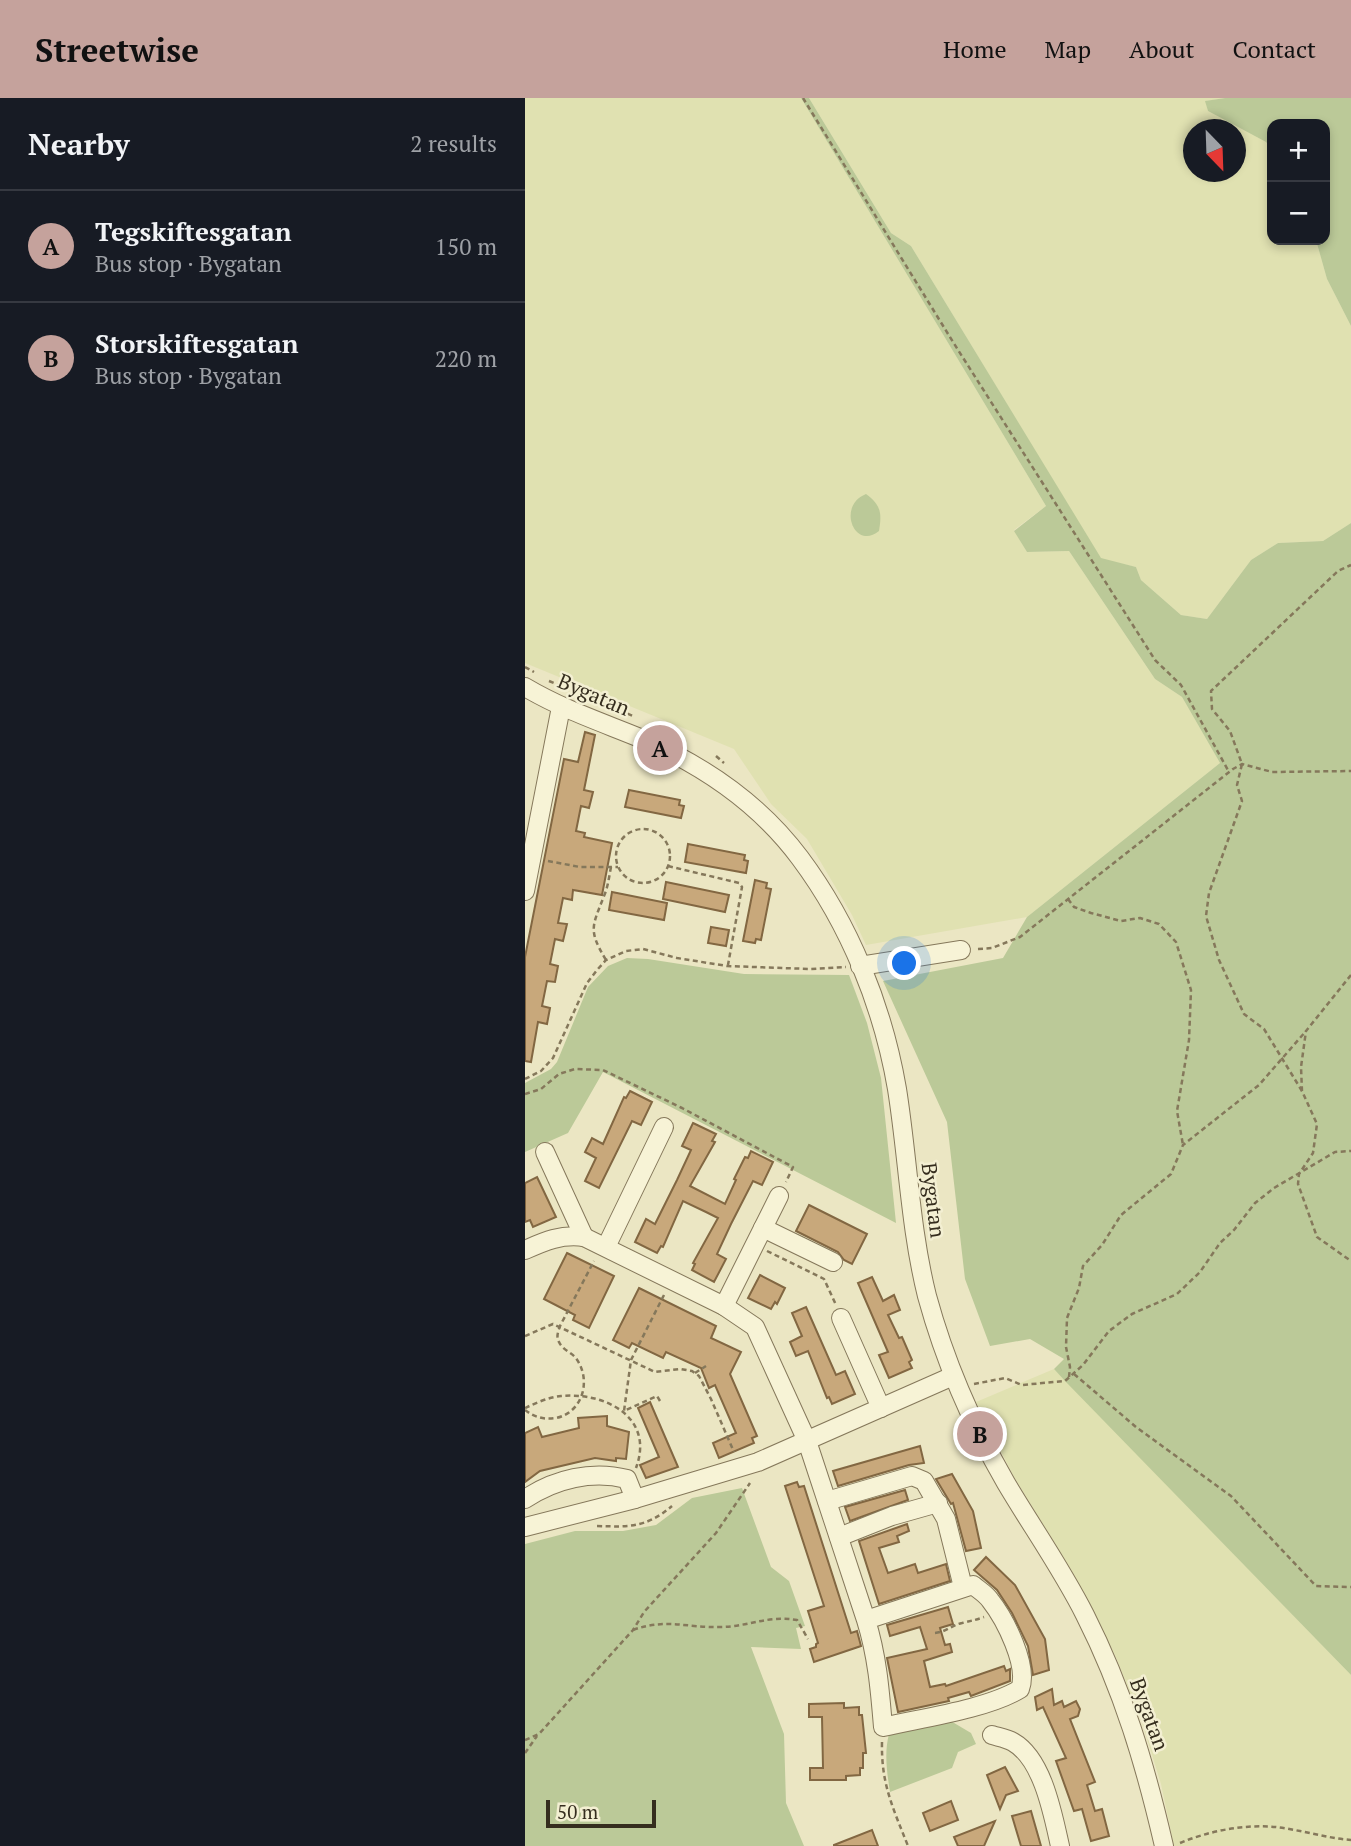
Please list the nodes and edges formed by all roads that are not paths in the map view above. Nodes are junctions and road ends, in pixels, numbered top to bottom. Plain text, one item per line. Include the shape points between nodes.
1 (531, 680) edge
2 (561, 707) junction
3 (525, 891) edge
4 (961, 950) road end
5 (860, 966) junction
6 (664, 1127) dead end
7 (545, 1153) dead end
8 (779, 1196) dead end
9 (763, 1228) junction
10 (584, 1237) junction
11 (604, 1247) junction
12 (525, 1250) edge
13 (833, 1262) dead end
14 (724, 1306) junction
15 (841, 1318) road end
16 (960, 1380) junction
17 (881, 1408) junction
18 (807, 1441) junction
19 (525, 1499) edge
20 (635, 1499) junction
21 (827, 1501) junction
22 (938, 1503) junction
23 (525, 1527) edge
24 (839, 1537) junction
25 (963, 1587) junction
26 (866, 1619) junction
27 (992, 1735) dead end
28 (1170, 1845) edge
29 (1060, 1846) edge

1 - 2 street, Bygatan
2 - 3 street
2 - 5 street, Bygatan via 643,739 740,794 799,856 825,894
4 - 5 street
5 - 16 street, Bygatan via 889,1051 927,1296
6 - 11 street
7 - 10 street
8 - 9 street
9 - 13 street
9 - 14 street
10 - 11 street
10 - 12 street via 559,1237
11 - 14 street
14 - 18 street via 755,1327
15 - 17 street
16 - 17 street
16 - 28 street, Bygatan via 1005,1481 1084,1613 1106,1660
17 - 18 street
18 - 20 street via 748,1472
18 - 21 street
19 - 20 street via 549,1485 612,1475 627,1479
20 - 23 street
21 - 22 street via 912,1476 924,1481
21 - 24 street
22 - 24 street
22 - 25 street
24 - 26 street
25 - 26 street
25 - 26 street via 973,1585 990,1600 1020,1656 1023,1681 1020,1689 1005,1697 883,1727 874,1645
27 - 29 street via 1012,1742 1030,1759 1045,1788

